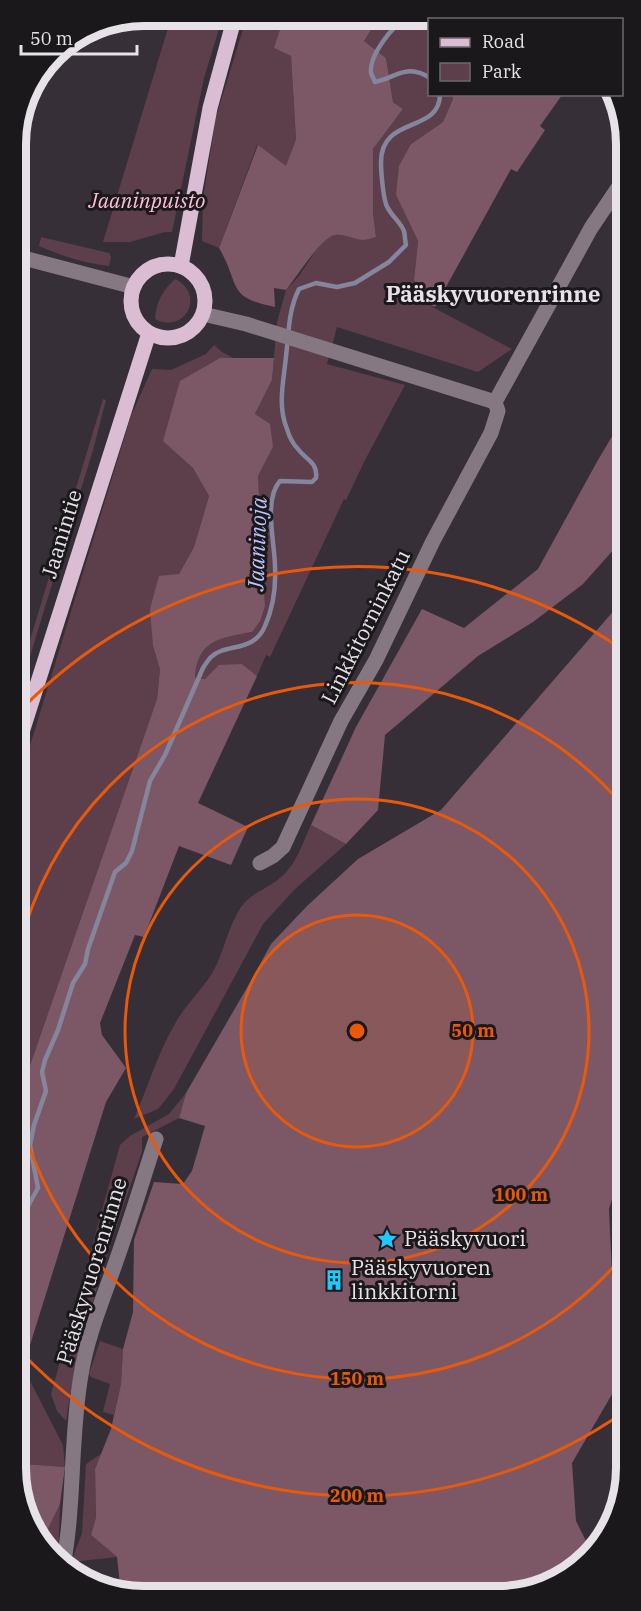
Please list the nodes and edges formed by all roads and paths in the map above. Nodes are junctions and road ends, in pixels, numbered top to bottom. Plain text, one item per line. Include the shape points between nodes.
1 (232, 26) edge
2 (616, 191) edge
3 (26, 259) edge
4 (181, 266) junction
5 (134, 287) junction
6 (202, 314) junction
7 (149, 333) junction
8 (495, 402) junction
9 (26, 720) edge
10 (260, 863) dead end
11 (156, 1139) dead end
12 (64, 1554) edge

1 - 4 main road via 210,108
2 - 8 street via 591,228
3 - 5 street
4 - 5 main road via 157,266 141,275
4 - 6 main road via 202,286
5 - 7 main road via 132,311
6 - 7 main road via 192,329 176,337
6 - 8 street via 246,324
7 - 9 main road, Jaanintie
8 - 10 street, Linkkitorninkatu via 498,411 491,433 341,721 283,847
11 - 12 street, Pääskyvuorenrinne via 81,1372

